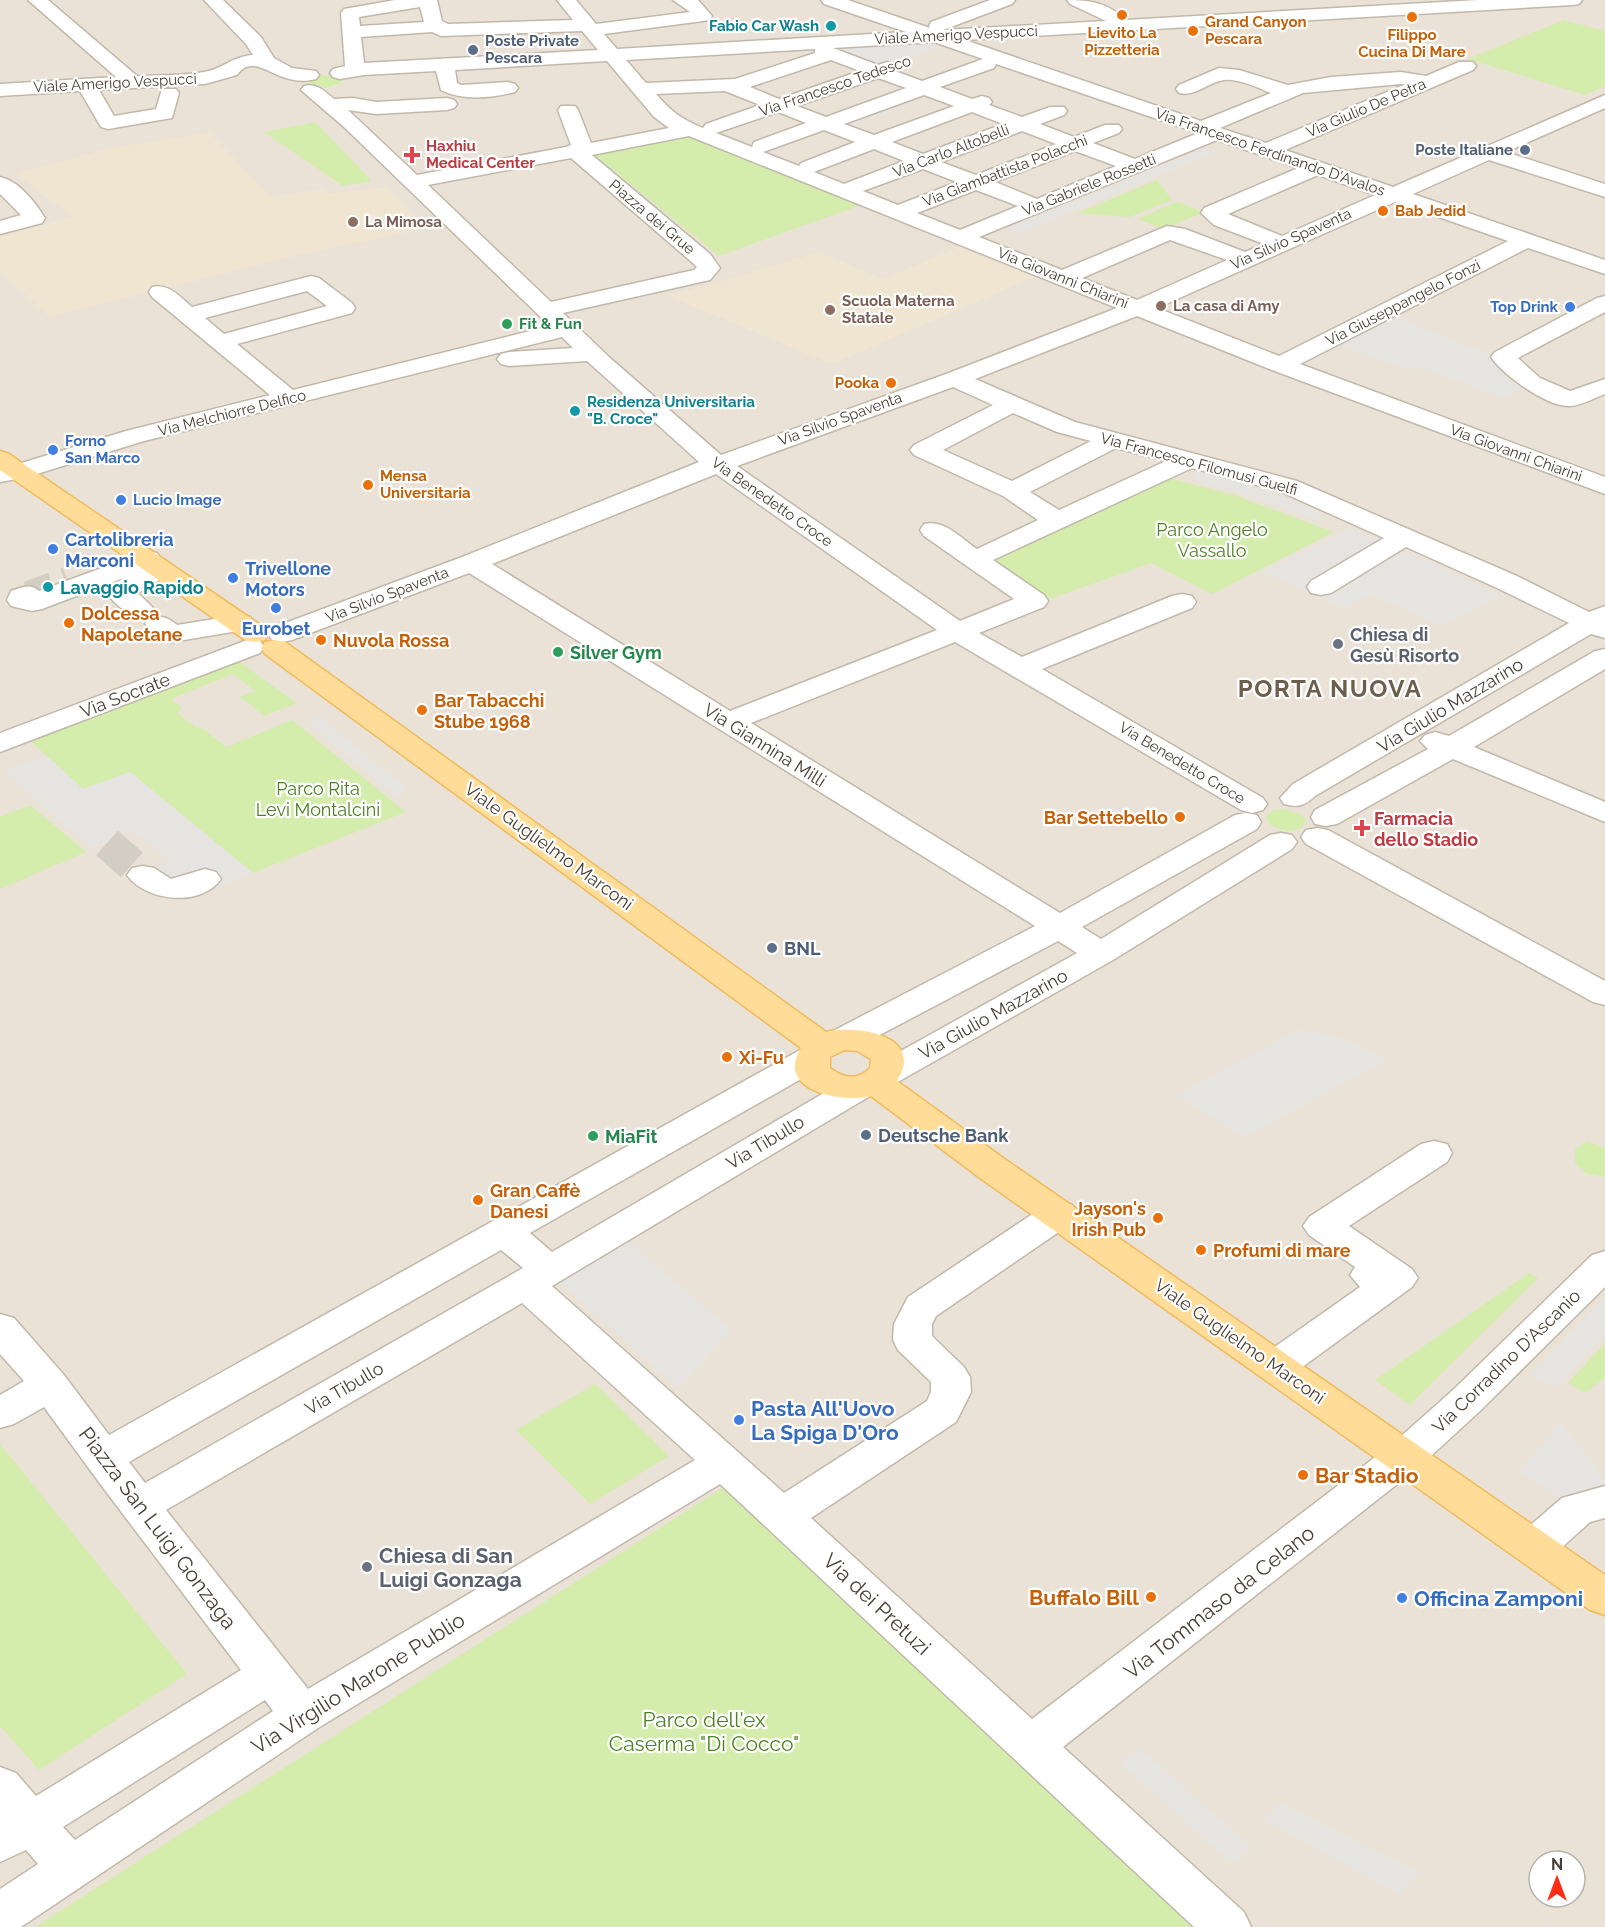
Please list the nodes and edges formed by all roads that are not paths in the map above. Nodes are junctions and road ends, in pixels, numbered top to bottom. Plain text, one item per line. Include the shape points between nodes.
1 (38, 0) edge
2 (213, 0) edge
3 (405, 0) edge
4 (566, 0) edge
5 (682, 0) edge
6 (834, 0) edge
7 (1006, 0) edge
8 (1076, 0) edge
9 (1573, 0) edge
10 (1491, 2) edge
11 (360, 8) dead end
12 (888, 20) junction
13 (1120, 26) junction
14 (590, 27) junction
15 (438, 28) junction
16 (351, 32) junction
17 (929, 34) junction
18 (864, 40) junction
19 (957, 43) junction
20 (822, 47) junction
21 (262, 53) junction
22 (614, 55) junction
23 (924, 55) dead end
24 (903, 62) dead end
25 (987, 64) dead end
26 (445, 65) junction
27 (1466, 66) dead end
28 (235, 67) junction
29 (878, 71) junction
30 (138, 74) junction
31 (1429, 82) junction
32 (306, 83) junction
33 (86, 85) junction
34 (729, 86) junction
35 (164, 87) junction
36 (508, 88) dead end
37 (923, 88) junction
38 (642, 89) junction
39 (1186, 89) dead end
40 (0, 90) edge
41 (998, 92) dead end
42 (1289, 92) junction
43 (344, 94) junction
44 (1605, 101) edge
45 (447, 104) dead end
46 (780, 105) junction
47 (972, 106) junction
48 (568, 110) dead end
49 (1057, 111) dead end
50 (1580, 112) junction
51 (1605, 116) edge
52 (826, 123) junction
53 (1023, 124) junction
54 (1605, 124) edge
55 (713, 129) dead end
56 (1112, 129) dead end
57 (691, 130) junction
58 (1209, 131) junction
59 (874, 142) junction
60 (1075, 143) junction
61 (761, 146) dead end
62 (578, 150) junction
63 (1267, 150) junction
64 (1488, 153) junction
65 (924, 161) junction
66 (1136, 166) junction
67 (808, 168) dead end
68 (1316, 168) junction
69 (411, 182) junction
70 (976, 182) junction
71 (0, 183) edge
72 (1605, 190) edge
73 (844, 191) junction
74 (1394, 194) junction
75 (1037, 206) junction
76 (31, 212) junction
77 (0, 213) edge
78 (897, 213) junction
79 (1222, 220) junction
80 (0, 228) edge
81 (961, 237) junction
82 (1185, 237) junction
83 (1527, 240) junction
84 (1282, 243) junction
85 (1244, 259) junction
86 (280, 265) dead end
87 (1605, 267) edge
88 (1063, 278) junction
89 (160, 292) dead end
90 (1605, 303) edge
91 (1137, 308) junction
92 (546, 310) junction
93 (185, 313) junction
94 (1572, 320) junction
95 (567, 329) junction
96 (1605, 332) edge
97 (220, 342) junction
98 (593, 354) junction
99 (447, 358) junction
100 (1280, 365) junction
101 (954, 379) junction
102 (1605, 386) edge
103 (289, 399) junction
104 (1013, 404) junction
105 (1112, 440) junction
106 (1189, 460) junction
107 (717, 464) junction
108 (6, 468) edge
109 (1605, 486) edge
110 (1012, 491) junction
111 (1058, 521) junction
112 (933, 530) dead end
113 (1404, 537) junction
114 (988, 553) dead end
115 (150, 560) junction
116 (471, 562) junction
117 (67, 580) tunnel mouth
118 (1321, 587) dead end
119 (28, 594) dead end
120 (1182, 602) dead end
121 (1600, 622) edge
122 (958, 632) junction
123 (260, 637) junction
124 (1605, 657) edge
125 (1020, 668) junction
126 (728, 722) junction
127 (1411, 729) junction
128 (0, 743) edge
129 (1451, 748) junction
130 (1295, 798) junction
131 (1250, 813) junction
132 (1605, 813) edge
133 (1321, 827) junction
134 (1281, 842) junction
135 (143, 874) tunnel mouth
136 (205, 879) dead end
137 (1059, 927) junction
138 (1101, 953) junction
139 (1600, 987) edge
140 (826, 1048) junction
141 (872, 1082) junction
142 (1434, 1153) dead end
143 (1059, 1214) junction
144 (1302, 1230) dead end
145 (503, 1231) junction
146 (1605, 1264) edge
147 (537, 1277) junction
148 (1387, 1287) junction
149 (0, 1328) edge
150 (1276, 1366) junction
151 (50, 1385) junction
152 (0, 1413) edge
153 (1405, 1456) junction
154 (102, 1457) junction
155 (724, 1462) junction
156 (1605, 1502) edge
157 (140, 1505) junction
158 (781, 1516) junction
159 (1534, 1547) junction
160 (1605, 1598) edge
161 (269, 1675) junction
162 (302, 1715) junction
163 (1031, 1746) junction
164 (0, 1787) edge
165 (16, 1833) edge
166 (71, 1869) junction
167 (0, 1915) edge
168 (1227, 1927) edge

1 - 30 street via 106,57
2 - 21 street
3 - 11 street
4 - 14 street, Via Giovanni Chiarini
5 - 14 street via 691,3 703,16
6 - 12 street, Via Francesco Ferdinando D'Avalos
7 - 17 street
8 - 13 street via 1110,15
9 - 10 street, Viale Amerigo Vespucci
10 - 13 street, Viale Amerigo Vespucci
12 - 17 street, Via Francesco Ferdinando D'Avalos
12 - 18 street via 861,30
13 - 17 street, Viale Amerigo Vespucci
14 - 15 street
14 - 22 street, Via Giovanni Chiarini
15 - 16 street
15 - 16 street via 428,0 350,13
16 - 43 street
17 - 18 street, Viale Amerigo Vespucci
17 - 19 street, Via Francesco Ferdinando D'Avalos
18 - 20 street, Viale Amerigo Vespucci
19 - 23 street, Via Francesco Tedesco
19 - 58 street, Via Francesco Ferdinando D'Avalos
20 - 22 street, Viale Amerigo Vespucci
20 - 29 street
20 - 34 street via 824,56
21 - 28 street, Viale Amerigo Vespucci
21 - 32 street, Viale Amerigo Vespucci
22 - 26 street, Viale Amerigo Vespucci
22 - 38 street, Via Giovanni Chiarini
24 - 29 street, Via Francesco Tedesco
25 - 37 street
26 - 36 street via 450,87 466,91
26 - 43 street, Viale Amerigo Vespucci
27 - 31 street, Via Giulio De Petra
28 - 32 street, Viale Amerigo Vespucci via 246,76 280,76
28 - 35 street, Viale Amerigo Vespucci
29 - 37 street
29 - 46 street, Via Francesco Tedesco
30 - 33 street, Viale Amerigo Vespucci
30 - 35 street, Viale Amerigo Vespucci
31 - 42 street, Via Gabriele Rossetti via 1401,78 1331,83
31 - 63 street, Via Giulio De Petra
32 - 43 street, Via Benedetto Croce
32 - 43 street
33 - 35 street via 108,123 165,114
33 - 40 street, Viale Amerigo Vespucci
34 - 38 street
34 - 46 street
37 - 47 street
37 - 52 street
38 - 57 street, Via Giovanni Chiarini via 667,118
39 - 42 street via 1219,75 1232,74
41 - 47 street
42 - 58 street, Via Gabriele Rossetti
43 - 45 street via 376,108
43 - 69 street, Via Benedetto Croce
44 - 50 street, Via Silvio Spaventa
46 - 52 street
46 - 55 street, Via Francesco Tedesco
47 - 53 street
47 - 59 street
48 - 62 street
49 - 53 street, Via Carlo Altobelli
50 - 51 street
50 - 54 street
50 - 64 street, Via Silvio Spaventa
52 - 59 street
52 - 61 street
53 - 60 street
53 - 65 street, Via Carlo Altobelli
56 - 60 street, Via Giambattista Polacchi
57 - 62 street
57 - 73 street, Via Giovanni Chiarini
58 - 63 street, Via Francesco Ferdinando D'Avalos
58 - 66 street, Via Gabriele Rossetti
59 - 65 street
59 - 67 street
60 - 66 street
60 - 70 street, Via Giambattista Polacchi
62 - 69 street
62 - 92 street, Piazza dei Grue via 709,268 702,275
63 - 68 street, Via Francesco Ferdinando D'Avalos
64 - 72 street
64 - 74 street, Via Silvio Spaventa
65 - 70 street
65 - 73 street, Via Carlo Altobelli
66 - 75 street, Via Gabriele Rossetti
68 - 74 street, Via Francesco Ferdinando D'Avalos
68 - 79 street via 1212,213
69 - 92 street, Via Benedetto Croce
70 - 75 street
70 - 78 street, Via Giambattista Polacchi
71 - 76 street
73 - 78 street, Via Giovanni Chiarini
74 - 83 street, Via Francesco Ferdinando D'Avalos
74 - 84 street, Via Silvio Spaventa
75 - 81 street, Via Gabriele Rossetti
76 - 77 street
76 - 80 street
78 - 81 street, Via Giovanni Chiarini
79 - 82 street
79 - 84 street
81 - 88 street, Via Giovanni Chiarini
82 - 85 street
82 - 88 street via 1163,234
83 - 87 street, Via Francesco Ferdinando D'Avalos
83 - 100 street, Via Giuseppangelo Fonzi
84 - 85 street, Via Silvio Spaventa
85 - 91 street, Via Silvio Spaventa
86 - 93 street via 298,280
88 - 91 street, Via Giovanni Chiarini
89 - 93 street
90 - 94 street
91 - 100 street, Via Giovanni Chiarini
91 - 101 street, Via Silvio Spaventa
92 - 95 street, Via Benedetto Croce
93 - 97 street
93 - 97 street via 311,283 344,308
94 - 96 street
94 - 102 street via 1503,357 1532,383 1569,399
95 - 98 street, Via Benedetto Croce
95 - 99 street, Via Melchiorre Delfico
97 - 103 street
98 - 99 street, Via Melchiorre Delfico via 477,361
98 - 107 street, Via Benedetto Croce
99 - 103 street, Via Melchiorre Delfico
100 - 109 street, Via Giovanni Chiarini
101 - 104 street, Via Francesco Filomusi Guelfi
101 - 107 street, Via Silvio Spaventa
103 - 108 street, Via Melchiorre Delfico
104 - 105 street, Via Francesco Filomusi Guelfi via 1066,427
104 - 110 street via 923,450
105 - 106 street, Via Francesco Filomusi Guelfi
105 - 110 street
106 - 111 street
106 - 113 street, Via Francesco Filomusi Guelfi via 1288,486
107 - 116 street, Via Silvio Spaventa
107 - 122 street, Via Benedetto Croce
108 - 115 main road, Viale Guglielmo Marconi
110 - 111 street
111 - 114 street
112 - 122 street via 1034,601
113 - 118 street
113 - 121 street, Via Francesco Filomusi Guelfi
115 - 117 street
115 - 119 street via 32,603 21,600
115 - 123 main road, Viale Guglielmo Marconi
115 - 123 street via 120,592 171,634
116 - 123 street, Via Silvio Spaventa
116 - 126 street, Via Giannina Milli
120 - 125 street
121 - 127 street, Via Giulio Mazzarino
122 - 125 street, Via Benedetto Croce
122 - 126 street
123 - 128 street, Via Socrate
123 - 140 main road, Viale Guglielmo Marconi
124 - 129 street, Via Giulio Mazzarino
125 - 131 street, Via Benedetto Croce
126 - 137 street, Via Giannina Milli
127 - 129 street
127 - 130 street, Via Giulio Mazzarino
129 - 132 street
129 - 133 street, Via Giulio Mazzarino
130 - 131 street via 1271,797
130 - 133 street via 1315,805
131 - 134 street via 1259,835
131 - 137 street
133 - 134 street via 1303,842
133 - 139 street
134 - 138 street, Via Giulio Mazzarino
135 - 136 street via 157,886 170,889
137 - 138 street
137 - 140 street
138 - 141 street, Via Giulio Mazzarino
140 - 141 main road via 813,1072 826,1083 836,1087
140 - 141 main road via 865,1041 881,1049 888,1062
140 - 145 street
141 - 143 main road, Viale Guglielmo Marconi
141 - 147 street, Via Tibullo
142 - 148 street via 1322,1226 1399,1278
143 - 150 main road, Viale Guglielmo Marconi
143 - 158 street via 922,1307 913,1324 912,1340 950,1377 951,1392 942,1411
144 - 148 street
145 - 147 street
145 - 154 street
146 - 153 street, Via Corradino D'Ascanio
147 - 155 street, Via dei Pretuzi
147 - 157 street, Via Tibullo
148 - 150 street
149 - 151 street, Piazza San Luigi Gonzaga
150 - 153 main road, Viale Guglielmo Marconi
151 - 152 street
151 - 154 street, Piazza San Luigi Gonzaga
153 - 159 main road, Viale Guglielmo Marconi
153 - 163 street, Via Tommaso da Celano
154 - 157 street, Piazza San Luigi Gonzaga
155 - 158 street, Via dei Pretuzi
155 - 162 street, Via Virgilio Marone Publio
156 - 159 street via 1576,1509
157 - 161 street, Piazza San Luigi Gonzaga
158 - 163 street, Via dei Pretuzi
159 - 160 main road, Viale Guglielmo Marconi
161 - 162 street, Piazza San Luigi Gonzaga
161 - 165 street
162 - 166 street, Via Virgilio Marone Publio
163 - 168 street, Via dei Pretuzi
164 - 165 street
165 - 166 street
166 - 167 street, Via Virgilio Marone Publio

